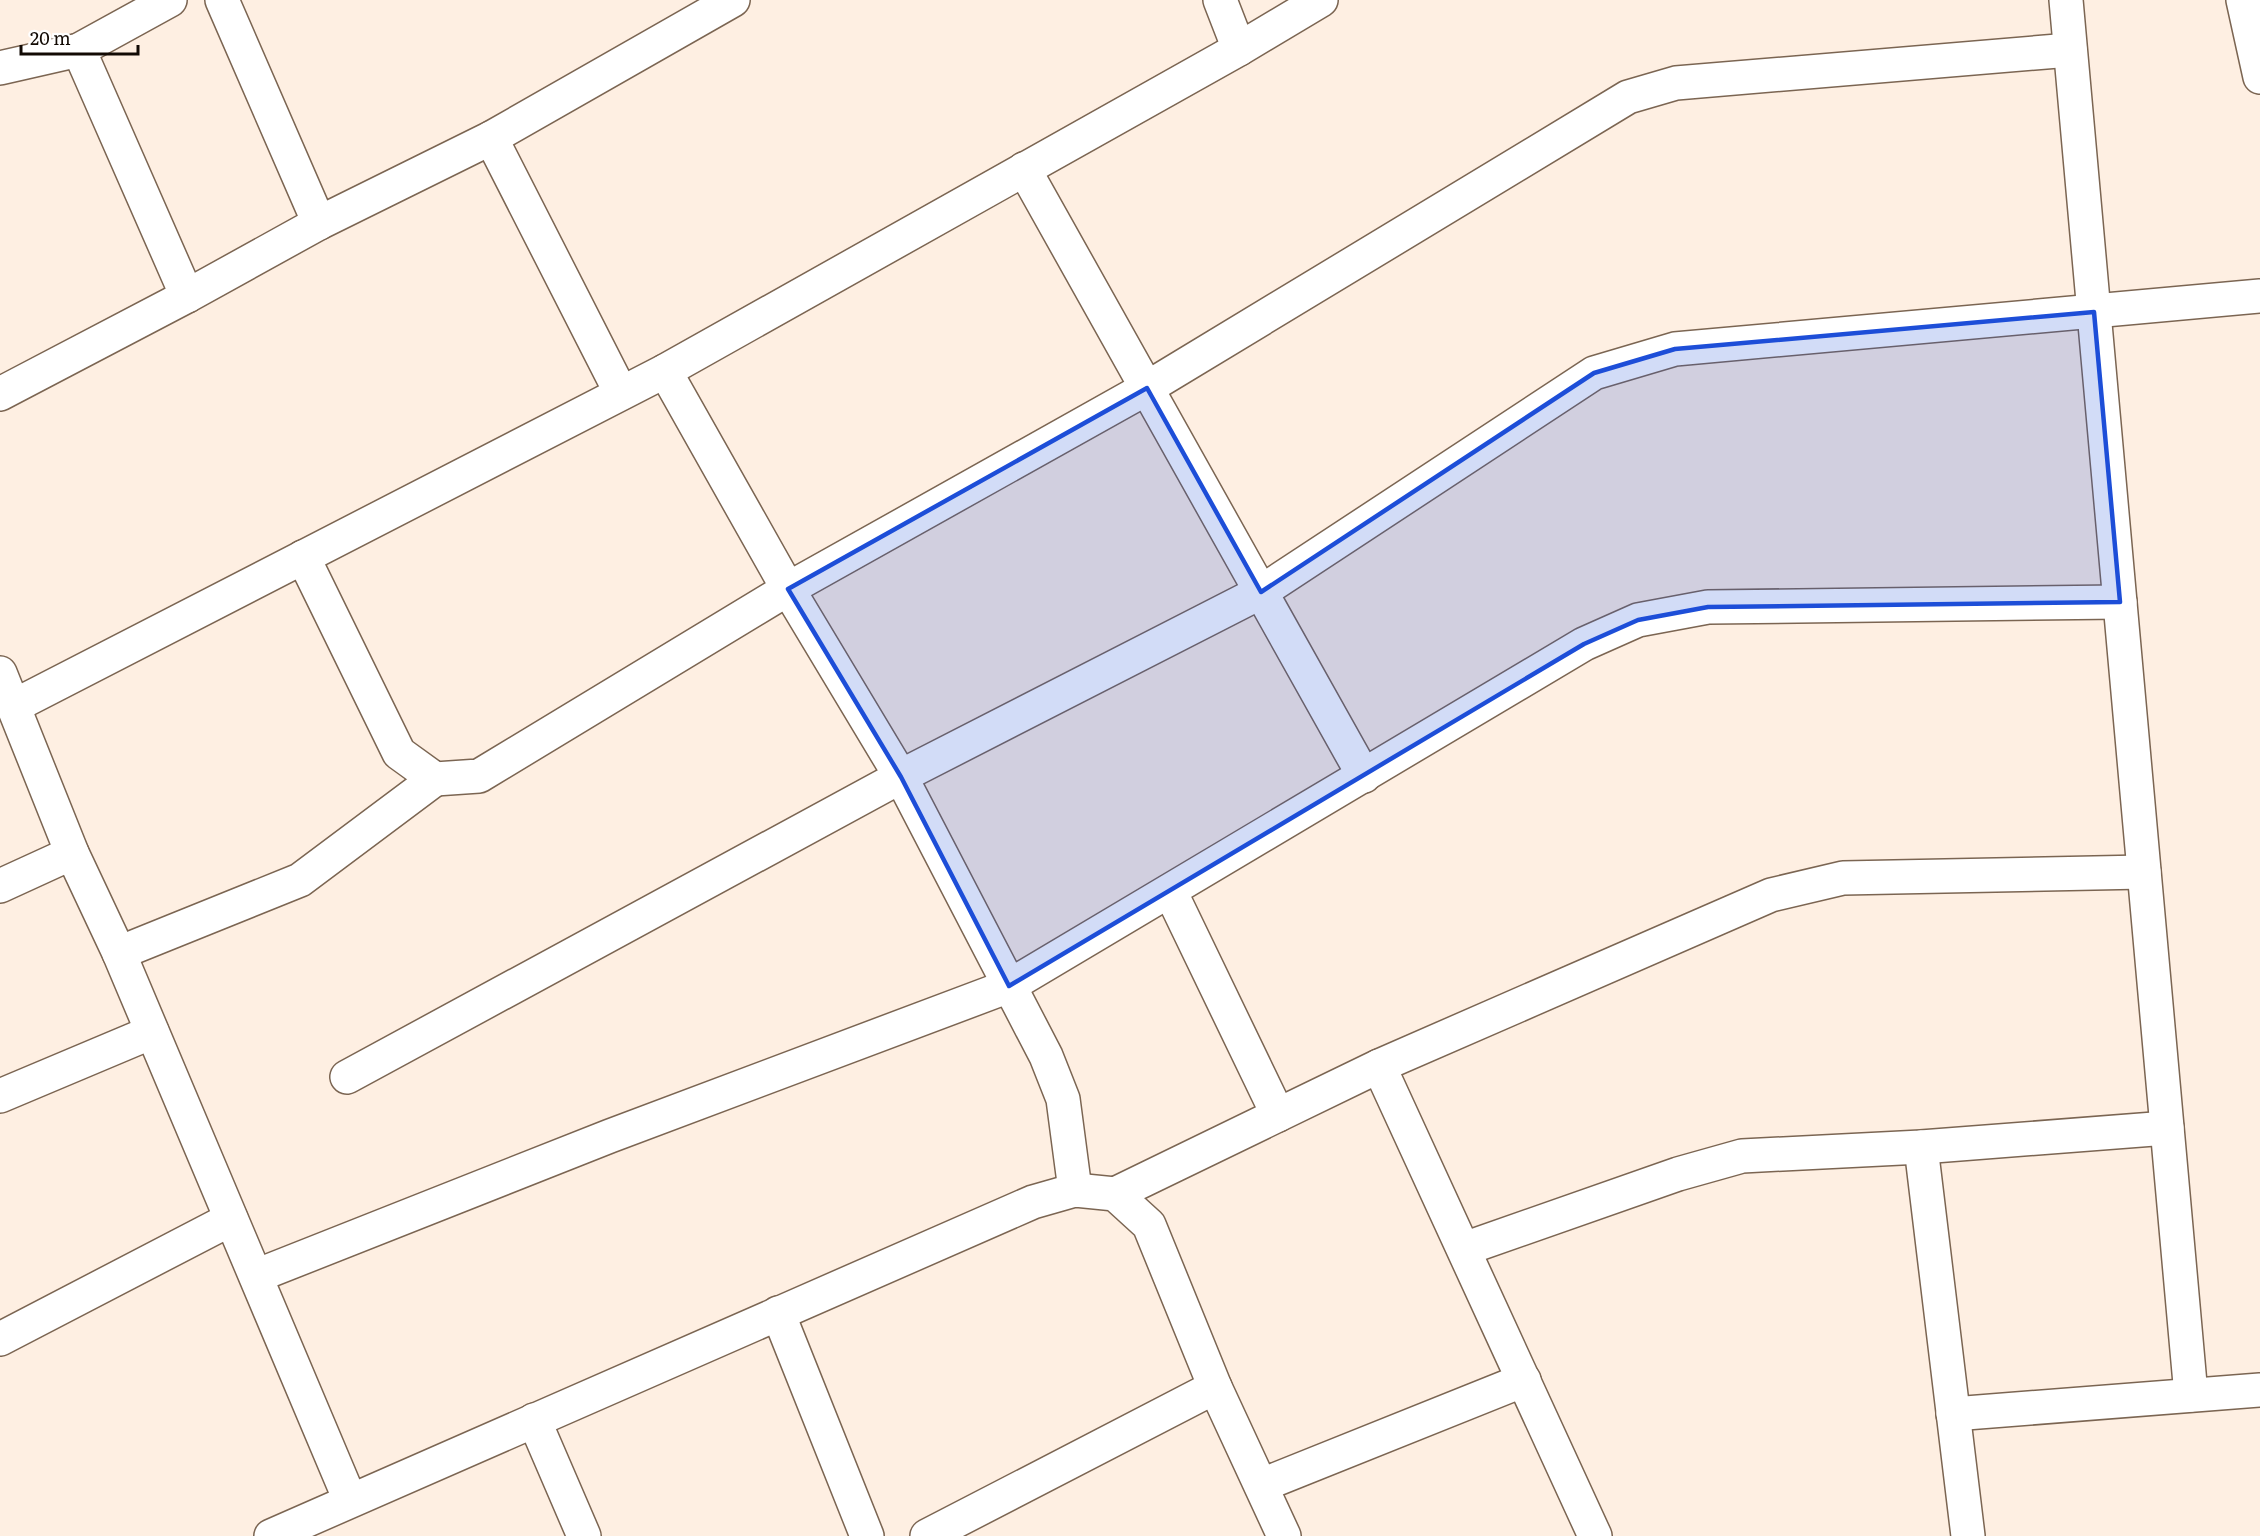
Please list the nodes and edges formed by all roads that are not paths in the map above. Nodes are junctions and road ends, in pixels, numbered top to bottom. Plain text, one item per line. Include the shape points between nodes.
1 (170, 0) edge
2 (222, 0) edge
3 (733, 0) edge
4 (1220, 0) edge
5 (1321, 0) edge
6 (2066, 0) edge
7 (2243, 0) edge
8 (1239, 49) junction
9 (79, 50) junction
10 (2070, 50) junction
11 (0, 68) edge
12 (2260, 77) edge
13 (491, 138) junction
14 (1024, 169) junction
15 (319, 223) junction
16 (187, 296) junction
17 (2260, 296) edge
18 (2094, 312) junction
19 (665, 371) junction
20 (1147, 388) junction
21 (0, 393) edge
22 (621, 393) junction
23 (303, 557) junction
24 (788, 589) junction
25 (1262, 592) junction
26 (2120, 602) junction
27 (0, 673) edge
28 (14, 706) junction
29 (1364, 776) junction
30 (901, 777) junction
31 (435, 779) junction
32 (72, 853) junction
33 (2144, 872) junction
34 (0, 886) edge
35 (1170, 891) junction
36 (119, 953) junction
37 (1010, 986) junction
38 (152, 1032) junction
39 (1379, 1066) junction
40 (347, 1077) dead end
41 (0, 1096) edge
42 (1278, 1115) junction
43 (2167, 1128) junction
44 (1921, 1147) junction
45 (1075, 1190) junction
46 (1115, 1194) junction
47 (231, 1219) junction
48 (1464, 1249) junction
49 (256, 1276) junction
50 (778, 1313) junction
51 (0, 1339) edge
52 (1524, 1380) junction
53 (1215, 1387) junction
54 (2260, 1390) edge
55 (2191, 1395) junction
56 (1953, 1414) junction
57 (534, 1419) junction
58 (1262, 1485) junction
59 (350, 1500) junction
60 (271, 1536) edge
61 (584, 1536) edge
62 (867, 1536) edge
63 (927, 1536) edge
64 (1284, 1536) edge
65 (1595, 1536) edge
66 (1968, 1536) edge

1 - 9 street
2 - 15 street
3 - 13 street
4 - 8 street
5 - 8 street
6 - 10 street
7 - 12 street
8 - 14 street
9 - 11 street
9 - 16 street
10 - 18 street
10 - 20 street via 1676,83 1628,97
13 - 15 street
13 - 22 street
14 - 19 street
14 - 20 street
15 - 16 street
16 - 21 street
17 - 18 street
18 - 25 street via 1675,349 1594,373
18 - 26 street
19 - 22 street
19 - 24 street
20 - 24 street
20 - 25 street
22 - 23 street
23 - 28 street
23 - 31 street via 399,753
24 - 30 street
24 - 31 street via 478,776
25 - 29 street
25 - 30 street
26 - 29 street via 1708,607 1638,620 1584,644
26 - 33 street
27 - 28 street
28 - 32 street
29 - 35 street
30 - 37 street
30 - 40 street
31 - 36 street via 300,880
32 - 34 street
32 - 36 street
33 - 39 street via 1843,878 1772,895
33 - 43 street
35 - 37 street
35 - 42 street
36 - 38 street
37 - 45 street via 1063,1099
37 - 49 street via 610,1136
38 - 41 street
38 - 47 street
39 - 42 street
39 - 48 street
42 - 46 street
43 - 44 street
43 - 55 street
44 - 48 street via 1742,1156 1678,1174
44 - 56 street
45 - 46 street
45 - 50 street via 1033,1202
46 - 53 street via 1149,1225
47 - 49 street
47 - 51 street
48 - 52 street
49 - 59 street
50 - 57 street
50 - 62 street
52 - 58 street
52 - 65 street
53 - 58 street
53 - 63 street
54 - 55 street
55 - 56 street
56 - 66 street
57 - 59 street
57 - 61 street
58 - 64 street
59 - 60 street

